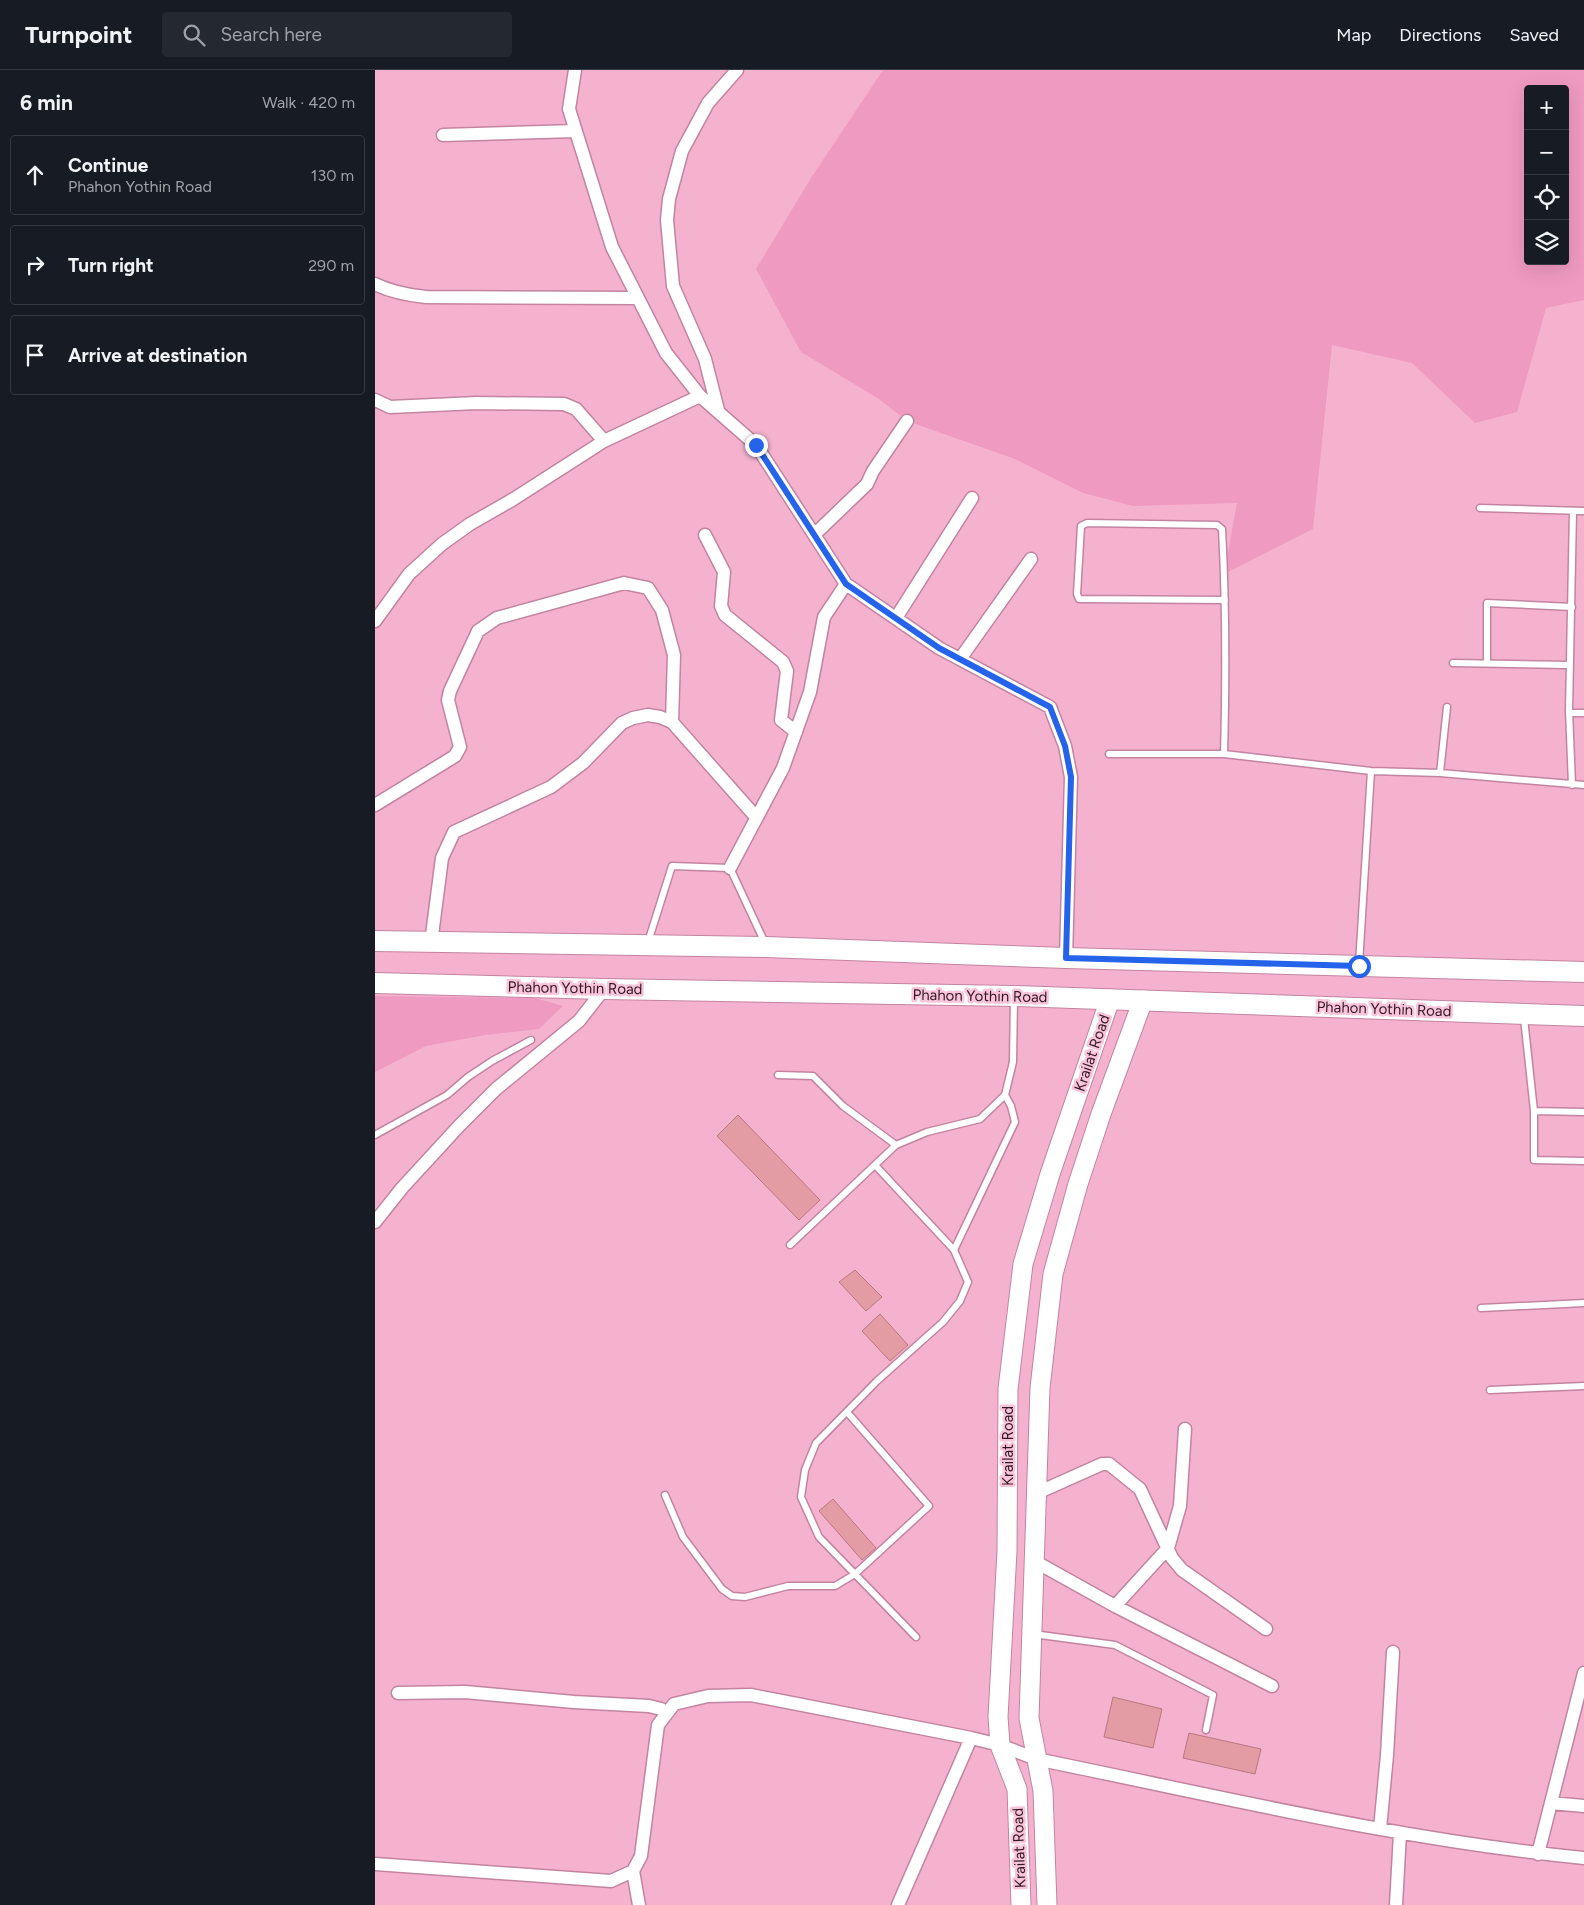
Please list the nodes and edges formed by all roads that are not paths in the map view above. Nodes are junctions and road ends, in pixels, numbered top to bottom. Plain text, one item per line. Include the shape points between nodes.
1 (575, 70) edge
2 (737, 70) edge
3 (575, 131) junction
4 (443, 134) dead end
5 (375, 284) edge
6 (638, 298) junction
7 (701, 396) junction
8 (375, 400) edge
9 (718, 410) junction
10 (907, 421) dead end
11 (604, 441) junction
12 (972, 498) dead end
13 (1480, 508) dead end
14 (1573, 511) junction
15 (1584, 511) edge
16 (815, 534) junction
17 (705, 535) dead end
18 (1031, 559) dead end
19 (846, 584) junction
20 (1225, 600) junction
21 (1572, 607) junction
22 (896, 618) junction
23 (375, 621) edge
24 (960, 659) junction
25 (1453, 663) dead end
26 (1487, 663) junction
27 (1569, 665) junction
28 (1447, 707) dead end
29 (1569, 713) junction
30 (1584, 713) edge
31 (672, 722) junction
32 (796, 732) junction
33 (1109, 754) dead end
34 (1224, 754) junction
35 (1371, 771) junction
36 (1440, 773) junction
37 (1572, 785) junction
38 (1584, 785) edge
39 (375, 805) edge
40 (756, 816) junction
41 (730, 868) junction
42 (375, 941) edge
43 (431, 943) junction
44 (647, 945) junction
45 (767, 947) junction
46 (1066, 958) junction
47 (1359, 966) junction
48 (1584, 972) edge
49 (375, 983) edge
50 (604, 989) junction
51 (1014, 996) junction
52 (1110, 999) junction
53 (1143, 1000) junction
54 (1524, 1014) junction
55 (1584, 1016) edge
56 (531, 1040) dead end
57 (778, 1075) dead end
58 (1005, 1095) junction
59 (1534, 1111) junction
60 (1584, 1112) edge
61 (375, 1135) edge
62 (896, 1145) junction
63 (1584, 1161) edge
64 (875, 1165) junction
65 (375, 1222) edge
66 (790, 1245) dead end
67 (954, 1250) junction
68 (1584, 1303) edge
69 (1481, 1308) dead end
70 (1584, 1386) edge
71 (1490, 1390) dead end
72 (847, 1412) junction
73 (1185, 1429) dead end
74 (1037, 1493) junction
75 (665, 1494) dead end
76 (1168, 1548) junction
77 (1035, 1562) junction
78 (855, 1574) junction
79 (1115, 1606) junction
80 (1266, 1629) dead end
81 (1033, 1634) junction
82 (916, 1637) dead end
83 (1393, 1652) dead end
84 (1584, 1673) edge
85 (1272, 1686) dead end
86 (398, 1693) dead end
87 (667, 1713) junction
88 (1579, 1717) edge
89 (1206, 1730) dead end
90 (971, 1738) junction
91 (1000, 1745) junction
92 (1036, 1759) junction
93 (1551, 1803) junction
94 (1584, 1806) edge
95 (1380, 1829) junction
96 (1400, 1833) junction
97 (1538, 1854) junction
98 (1584, 1858) edge
99 (375, 1864) edge
100 (633, 1871) junction
101 (639, 1905) edge
102 (898, 1905) edge
103 (1021, 1905) edge
104 (1047, 1905) edge
105 (1396, 1905) edge

1 - 3 street via 569,109
2 - 9 street via 708,103 682,151 669,199 667,220 673,286 705,359
3 - 4 street
3 - 6 street via 612,248
5 - 6 street via 387,290 425,297
6 - 7 street via 666,353
7 - 9 street
7 - 11 street
8 - 11 street via 390,407 564,404 576,409
9 - 16 street via 756,445
10 - 16 street via 867,484
11 - 23 street via 442,544 409,574
12 - 22 street
13 - 14 lane
14 - 15 lane
14 - 21 lane
16 - 19 street
17 - 32 street via 724,572 721,606 725,615 783,662 787,671 781,720
18 - 24 street
19 - 22 street
19 - 32 street via 825,617 810,692
20 - 20 lane via 1079,599 1081,526 1087,523 1217,525 1222,529
20 - 34 lane
21 - 26 lane via 1487,603
21 - 27 lane
22 - 24 street
24 - 46 street via 1050,707 1065,746 1071,777
25 - 26 lane
26 - 27 lane
27 - 29 lane
28 - 36 lane
29 - 30 lane
29 - 37 lane
31 - 39 street via 674,654 662,610 648,588 624,583 543,605 497,618 478,631 448,700 460,747 455,756
31 - 40 street
31 - 43 street via 648,715 623,723 583,763 551,787 454,832 442,858
32 - 40 street via 783,768
33 - 34 lane
34 - 35 lane
35 - 36 lane
35 - 47 lane
36 - 37 lane
37 - 38 lane
40 - 41 street
41 - 44 lane via 672,866
41 - 45 lane
42 - 43 main road
43 - 44 main road
44 - 45 main road
45 - 46 main road
46 - 47 main road
47 - 48 main road
49 - 50 main road, Phahon Yothin Road
50 - 51 main road, Phahon Yothin Road
50 - 65 street via 579,1021 496,1089 465,1120
51 - 52 main road, Phahon Yothin Road
51 - 58 lane via 1013,1062
52 - 53 main road, Phahon Yothin Road
52 - 91 main road, Krailat Road via 1023,1264 1008,1389 1007,1551 998,1717
53 - 54 main road, Phahon Yothin Road
53 - 74 main road, Krailat Road via 1078,1184 1053,1274 1040,1388
54 - 55 main road, Phahon Yothin Road
54 - 59 lane
56 - 61 lane via 484,1066 447,1095
57 - 62 lane via 813,1076 843,1106
58 - 62 lane via 980,1119 927,1132
58 - 67 lane via 1015,1122
59 - 60 lane
59 - 63 lane via 1534,1160
62 - 64 lane
64 - 66 lane
64 - 67 lane
67 - 72 lane via 968,1282 960,1301 943,1322
68 - 69 lane
70 - 71 lane
72 - 78 lane via 816,1443 805,1470 801,1497 819,1537
72 - 78 lane via 929,1506
73 - 76 street via 1179,1506
74 - 76 street via 1102,1464 1109,1464 1140,1489
74 - 77 main road, Krailat Road
75 - 78 lane via 683,1537 722,1589 732,1596 745,1597 788,1586 835,1586
76 - 79 street
76 - 80 street via 1182,1570
77 - 79 street
77 - 81 main road, Krailat Road
78 - 82 lane
79 - 85 street
81 - 89 lane via 1115,1646 1213,1695
81 - 92 main road, Krailat Road via 1029,1718
83 - 95 street
84 - 88 street
86 - 87 street via 492,1693 649,1706
87 - 90 street via 674,1704 709,1696 751,1694
87 - 100 street via 657,1725 641,1856
88 - 93 street
90 - 91 street
90 - 102 street
91 - 92 street
91 - 103 main road, Krailat Road via 1017,1789
92 - 95 street
92 - 104 main road, Krailat Road via 1043,1791
93 - 94 street
93 - 97 street
95 - 96 street
96 - 97 street
96 - 105 street
97 - 98 street
99 - 100 street via 611,1881
100 - 101 street

